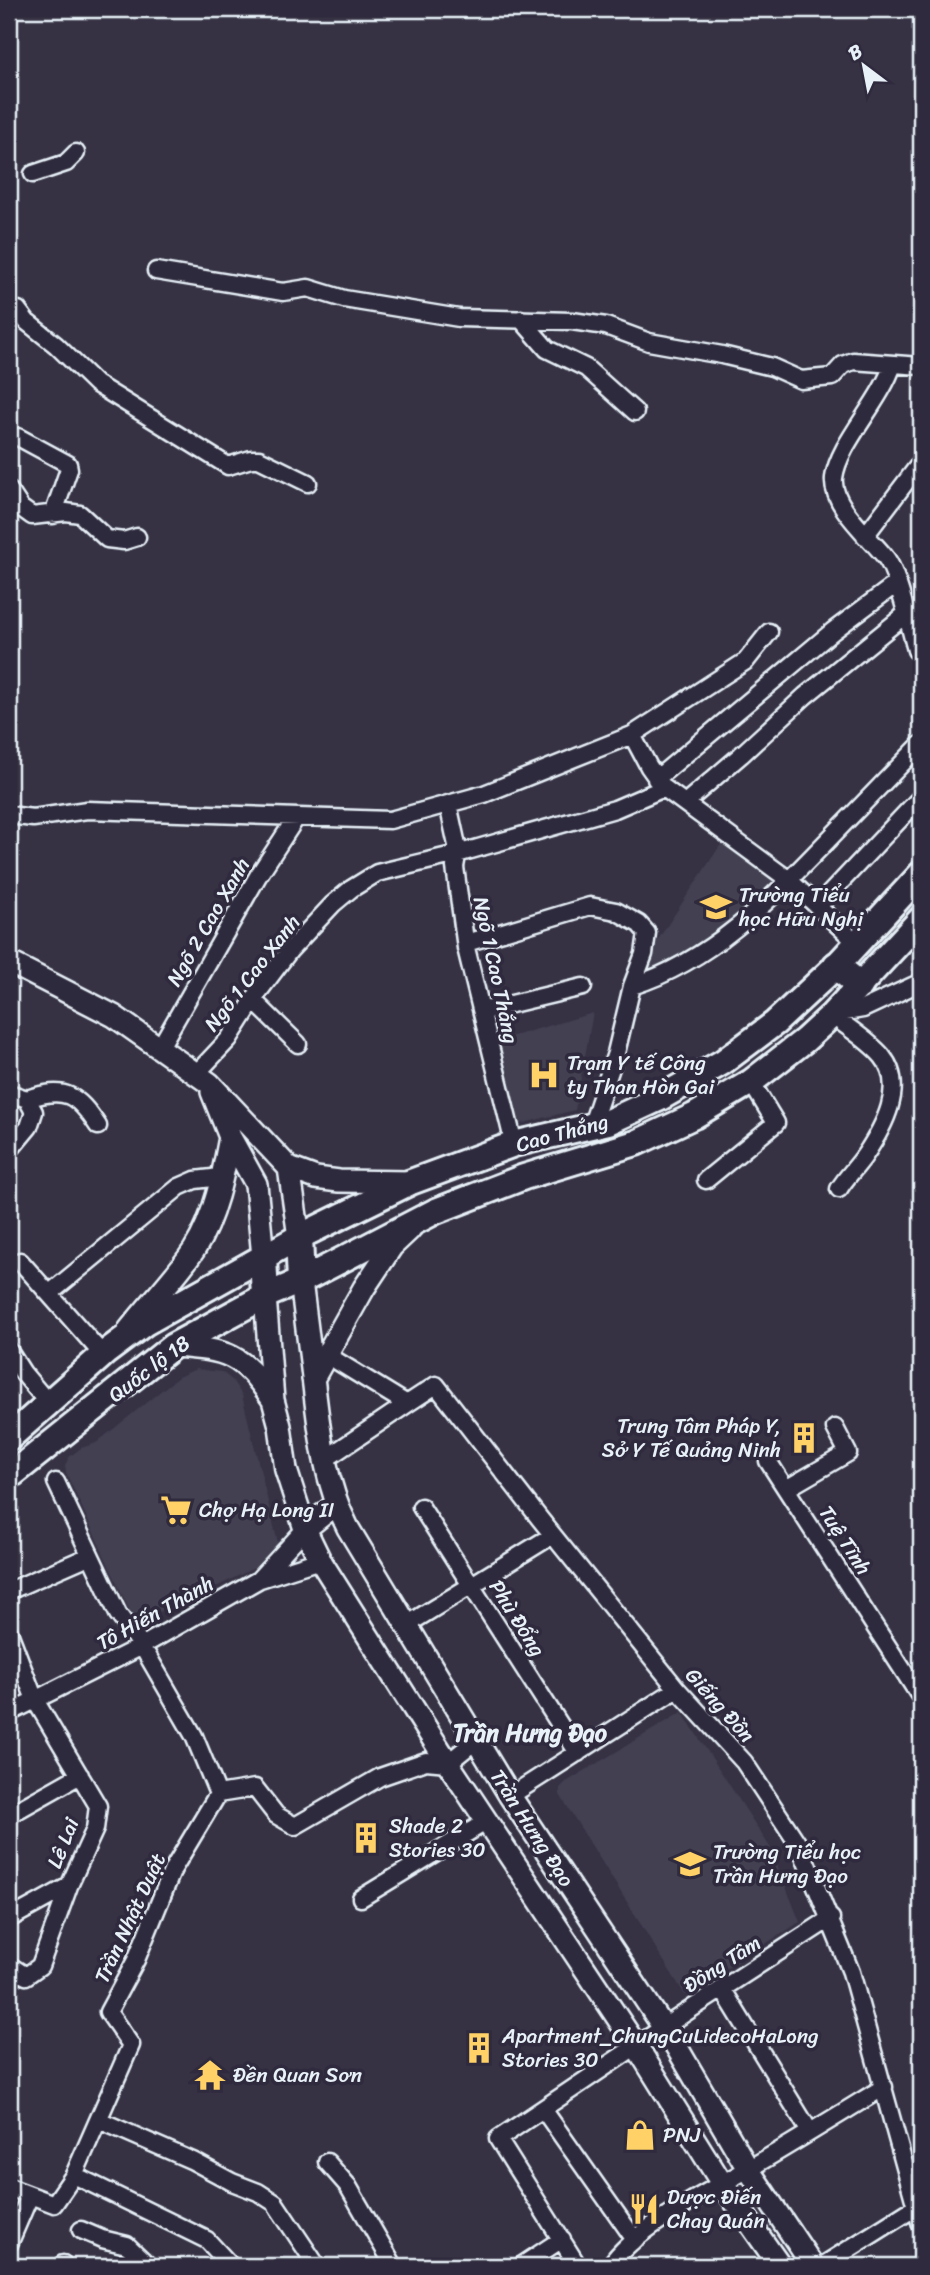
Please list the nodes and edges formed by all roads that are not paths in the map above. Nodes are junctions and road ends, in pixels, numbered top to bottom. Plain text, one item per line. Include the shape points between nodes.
1 (76, 153) dead end
2 (33, 174) dead end
3 (156, 271) dead end
4 (9, 311) edge
5 (521, 319) junction
6 (893, 363) junction
7 (921, 366) edge
8 (635, 412) dead end
9 (9, 436) edge
10 (921, 462) edge
11 (308, 483) dead end
12 (9, 491) edge
13 (53, 515) junction
14 (864, 536) junction
15 (137, 537) dead end
16 (897, 584) junction
17 (906, 614) junction
18 (769, 632) dead end
19 (921, 652) edge
20 (632, 735) junction
21 (921, 744) edge
22 (660, 784) junction
23 (921, 797) edge
24 (685, 803) junction
25 (448, 804) junction
26 (9, 815) edge
27 (296, 818) junction
28 (457, 854) junction
29 (921, 874) edge
30 (789, 880) junction
31 (818, 906) junction
32 (921, 919) edge
33 (466, 943) junction
34 (857, 943) junction
35 (9, 962) edge
36 (835, 966) junction
37 (921, 982) edge
38 (860, 985) junction
39 (632, 986) junction
40 (583, 987) dead end
41 (254, 1001) junction
42 (482, 1011) junction
43 (832, 1015) junction
44 (298, 1044) dead end
45 (159, 1049) junction
46 (203, 1079) junction
47 (751, 1082) junction
48 (9, 1093) edge
49 (27, 1099) junction
50 (97, 1126) dead end
51 (591, 1127) junction
52 (230, 1137) junction
53 (514, 1144) junction
54 (9, 1151) edge
55 (289, 1168) junction
56 (221, 1177) junction
57 (706, 1181) dead end
58 (411, 1182) junction
59 (839, 1189) dead end
60 (436, 1211) junction
61 (299, 1237) junction
62 (263, 1257) junction
63 (20, 1261) dead end
64 (301, 1280) junction
65 (48, 1294) junction
66 (265, 1296) junction
67 (173, 1346) junction
68 (112, 1348) junction
69 (9, 1351) edge
70 (327, 1355) junction
71 (313, 1379) junction
72 (273, 1399) junction
73 (49, 1404) junction
74 (407, 1404) junction
75 (835, 1429) dead end
76 (9, 1438) edge
77 (324, 1460) junction
78 (768, 1461) dead end
79 (9, 1477) edge
80 (56, 1482) dead end
81 (786, 1489) junction
82 (336, 1504) junction
83 (421, 1507) dead end
84 (305, 1529) junction
85 (553, 1535) junction
86 (89, 1556) junction
87 (320, 1560) junction
88 (258, 1580) junction
89 (472, 1586) junction
90 (9, 1591) edge
91 (405, 1626) junction
92 (9, 1632) edge
93 (142, 1646) junction
94 (13, 1659) edge
95 (677, 1689) junction
96 (921, 1698) edge
97 (35, 1700) junction
98 (9, 1713) edge
99 (475, 1741) junction
100 (578, 1753) junction
101 (448, 1763) junction
102 (80, 1775) junction
103 (218, 1794) junction
104 (510, 1796) junction
105 (9, 1815) edge
106 (487, 1821) junction
107 (68, 1886) junction
108 (362, 1898) dead end
109 (10, 1916) edge
110 (831, 1918) junction
111 (9, 1965) edge
112 (723, 1990) junction
113 (664, 2028) junction
114 (637, 2047) junction
115 (884, 2087) junction
116 (543, 2109) junction
117 (99, 2120) junction
118 (810, 2132) junction
119 (327, 2162) dead end
120 (748, 2169) junction
121 (74, 2175) junction
122 (721, 2182) junction
123 (9, 2187) edge
124 (30, 2195) junction
125 (916, 2207) junction
126 (921, 2225) edge
127 (81, 2230) dead end
128 (562, 2239) junction
129 (635, 2240) junction
130 (9, 2244) edge
131 (149, 2266) edge
132 (231, 2266) edge
133 (317, 2266) edge
134 (394, 2266) edge
135 (521, 2266) edge
136 (578, 2266) edge
137 (610, 2266) edge
138 (780, 2266) edge
139 (813, 2266) edge
140 (822, 2266) edge

1 - 2 street via 66,163
3 - 5 street via 283,292 308,288 344,299 459,318
4 - 11 street via 18,310 96,384 228,466 258,459
5 - 6 street via 606,326 649,342 772,367 801,380 832,377 853,361
5 - 8 street via 547,349 586,368
6 - 7 street
6 - 14 street via 878,399 842,454 834,480 841,501
9 - 13 street via 68,464
10 - 14 street
12 - 13 street via 32,516
13 - 15 street via 80,514 107,539
14 - 16 street via 888,560
16 - 17 street
16 - 22 street, Ngõ 1 Cao Xanh via 833,631
17 - 19 street via 916,650
17 - 24 street
18 - 20 street via 746,661
20 - 22 street
20 - 25 street
21 - 30 street
22 - 24 street
22 - 28 street, Ngõ 1 Cao Xanh via 615,809
23 - 31 street
24 - 30 street
25 - 27 street via 390,820
25 - 28 street, Ngõ 1 Cao Thắng
26 - 27 street via 33,818 87,810
27 - 45 street, Ngõ 2 Cao Xanh
28 - 33 street, Ngõ 1 Cao Thắng
28 - 41 street, Ngõ 1 Cao Xanh via 377,873 351,889 290,950
29 - 34 main road, Cao Thắng
30 - 31 street
30 - 39 street via 724,938 656,979
31 - 34 street
32 - 38 main road, Cao Thắng
33 - 39 street via 590,906 602,907 639,924 647,933
33 - 42 street, Ngõ 1 Cao Thắng
34 - 36 main road, Cao Thắng
35 - 45 main road via 114,1016
36 - 38 highway
36 - 51 main road, Cao Thắng via 775,1023 723,1062 660,1098
37 - 43 street via 863,1009
38 - 43 main road, Cao Thắng
39 - 51 street
40 - 42 street
41 - 44 street
41 - 46 street, Ngõ 1 Cao Xanh
42 - 53 street, Ngõ 1 Cao Thắng
43 - 47 main road, Cao Thắng
43 - 59 street via 882,1056 893,1085 886,1118
45 - 46 main road
46 - 52 main road
46 - 55 main road
47 - 57 street via 776,1123
47 - 60 main road, Cao Thắng via 636,1143 524,1177
48 - 49 street
49 - 50 street via 58,1092 76,1098
49 - 54 street via 32,1119
51 - 53 main road, Cao Thắng
52 - 56 main road
52 - 62 main road via 256,1184
53 - 58 main road, Cao Thắng
55 - 58 main road via 316,1178
55 - 61 main road
56 - 65 street via 179,1187
56 - 68 main road via 195,1248
58 - 61 main road, Cao Thắng
60 - 64 main road, Cao Thắng
60 - 70 main road via 392,1245
61 - 62 main road, Quốc lộ 18
61 - 64 highway
62 - 66 highway
62 - 68 main road, Quốc lộ 18 via 145,1323
63 - 65 street
64 - 66 main road, Quốc lộ 18
64 - 71 main road, Trần Hưng Đạo
65 - 68 street
66 - 67 main road, Quốc lộ 18
66 - 72 main road, Trần Hưng Đạo
67 - 72 main road via 214,1349 236,1359 254,1373
67 - 79 main road, Quốc lộ 18
68 - 73 main road, Quốc lộ 18
69 - 73 street
70 - 71 main road
70 - 74 street
71 - 77 main road, Trần Hưng Đạo
72 - 84 main road, Trần Hưng Đạo via 286,1470
73 - 76 main road, Quốc lộ 18
74 - 77 street
74 - 85 street, Giếng Đồn via 436,1385
75 - 81 street via 848,1452
77 - 82 main road, Trần Hưng Đạo
78 - 81 street, Tuệ Tĩnh
80 - 86 street
81 - 96 street, Tuệ Tĩnh
82 - 84 main road
82 - 91 main road, Trần Hưng Đạo
83 - 89 street, Phù Đổng
84 - 87 main road, Trần Hưng Đạo
84 - 88 street, Tô Hiến Thành
85 - 89 street
85 - 95 street, Giếng Đồn
86 - 90 street
86 - 93 street via 118,1614
87 - 88 street
87 - 101 main road, Trần Hưng Đạo
88 - 93 street, Tô Hiến Thành
89 - 91 street
89 - 100 street, Phù Đổng
91 - 99 main road, Trần Hưng Đạo
92 - 94 street, Lê Lai
93 - 97 street, Tô Hiến Thành
93 - 103 street via 194,1736
94 - 97 street, Lê Lai
95 - 100 street
95 - 110 street, Giếng Đồn via 744,1762 800,1847
97 - 98 street, Tô Hiến Thành
97 - 102 street, Lê Lai
99 - 101 street
99 - 104 main road, Trần Hưng Đạo
100 - 104 street
101 - 103 street via 426,1762 380,1777 295,1826 276,1815 255,1788
101 - 106 main road, Trần Hưng Đạo
102 - 105 street
102 - 107 street, Lê Lai via 99,1806 95,1829
103 - 117 street, Trần Nhật Duật via 173,1869 136,1960 108,2012 131,2045
104 - 113 main road, Trần Hưng Đạo
106 - 108 street
106 - 114 main road, Trần Hưng Đạo
107 - 109 street
107 - 111 street, Lê Lai via 40,1966 26,1976
110 - 112 street, Đồng Tâm
110 - 115 street, Giếng Đồn
112 - 113 street, Đồng Tâm
112 - 118 street
113 - 114 street, Đồng Tâm
113 - 120 main road, Trần Hưng Đạo
114 - 116 street, Đồng Tâm
114 - 122 main road, Trần Hưng Đạo
115 - 118 street
115 - 125 street, Giếng Đồn
116 - 128 street, Đồng Tâm via 498,2140
116 - 129 street
117 - 121 street, Trần Nhật Duật
117 - 133 street via 275,2203
118 - 120 street
119 - 134 street via 348,2186
120 - 122 street
120 - 139 main road, Trần Hưng Đạo
121 - 124 street, Trần Nhật Duật via 54,2204
121 - 132 street via 207,2240
122 - 129 street
122 - 138 main road, Trần Hưng Đạo
123 - 124 street, Trần Nhật Duật
124 - 130 street
125 - 126 street, Giếng Đồn
125 - 140 street
127 - 131 street via 127,2245
128 - 135 street
128 - 136 street
129 - 137 street

